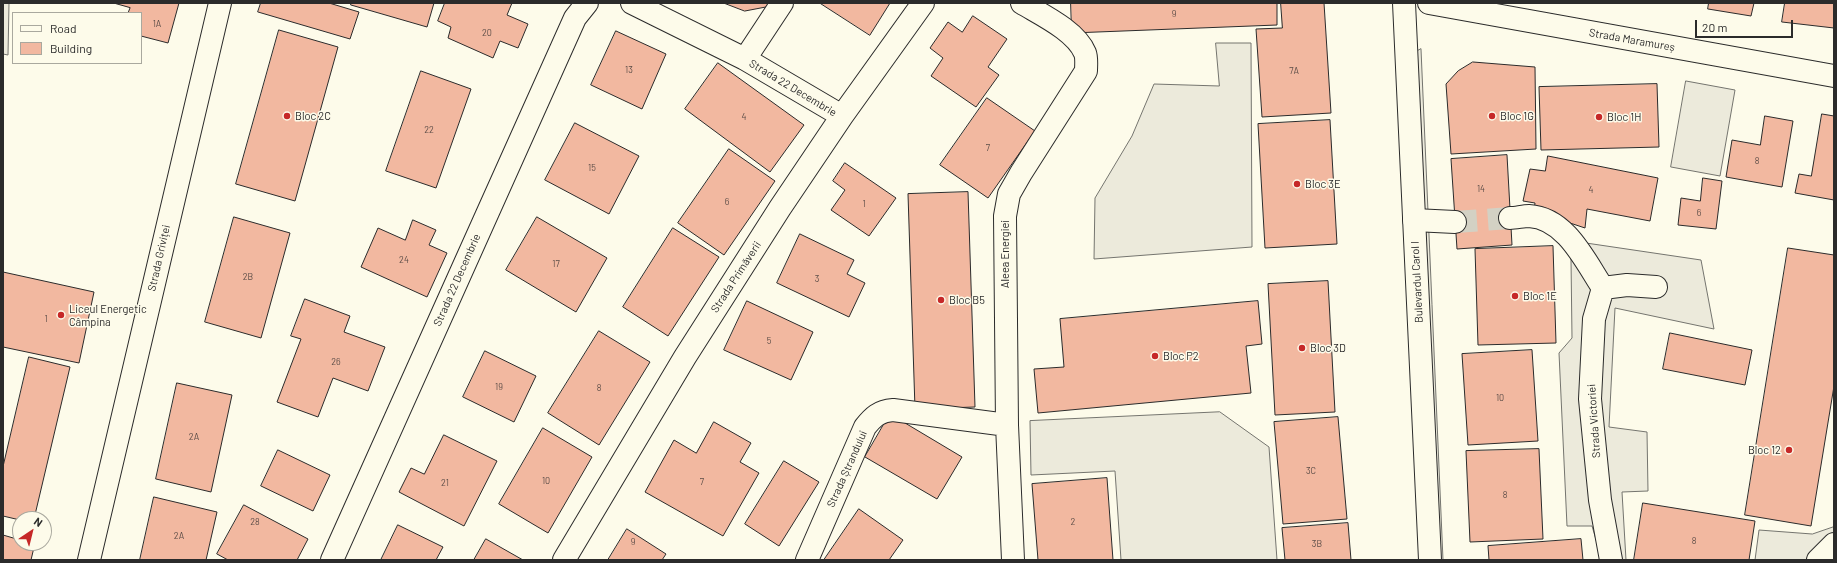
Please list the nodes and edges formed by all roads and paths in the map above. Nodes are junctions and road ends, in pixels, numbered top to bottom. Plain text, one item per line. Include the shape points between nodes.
1 (220, 3) edge
2 (587, 3) edge
3 (632, 3) edge
4 (782, 3) edge
5 (923, 3) edge
6 (1022, 3) edge
7 (1404, 3) edge
8 (1430, 3) edge
9 (745, 59) junction
10 (1834, 76) edge
11 (842, 116) junction
12 (1510, 218) tunnel mouth
13 (1414, 220) junction
14 (1455, 222) tunnel mouth
15 (1656, 287) dead end
16 (1603, 288) junction
17 (1007, 425) junction
18 (1834, 544) edge
19 (89, 560) edge
20 (332, 560) edge
21 (564, 560) edge
22 (807, 560) edge
23 (1013, 560) edge
24 (1430, 560) edge
25 (1610, 560) edge
26 (1818, 560) edge

1 - 19 street, Strada Griviței
2 - 20 street, Strada 22 Decembrie via 575,18
3 - 9 street, Strada 22 Decembrie
4 - 9 street, Strada 22 Decembrie
5 - 11 street, Strada Primăverii
6 - 17 street, Aleea Energiei via 1058,25 1079,42 1086,54 1086,71 1009,194 1005,216
7 - 13 street, Bulevardul Carol I
8 - 10 street, Strada Maramureș
9 - 11 street, Strada 22 Decembrie
11 - 21 street, Strada Primăverii via 685,357
12 - 16 street via 1529,216 1550,222 1570,238
13 - 14 street
13 - 24 street, Bulevardul Carol I
15 - 16 street via 1627,285
16 - 25 street, Strada Victoriei via 1594,318 1590,399 1600,500
17 - 22 street, Strada Ștrandului via 893,410 882,411 865,428
17 - 23 street, Aleea Energiei
18 - 26 street

